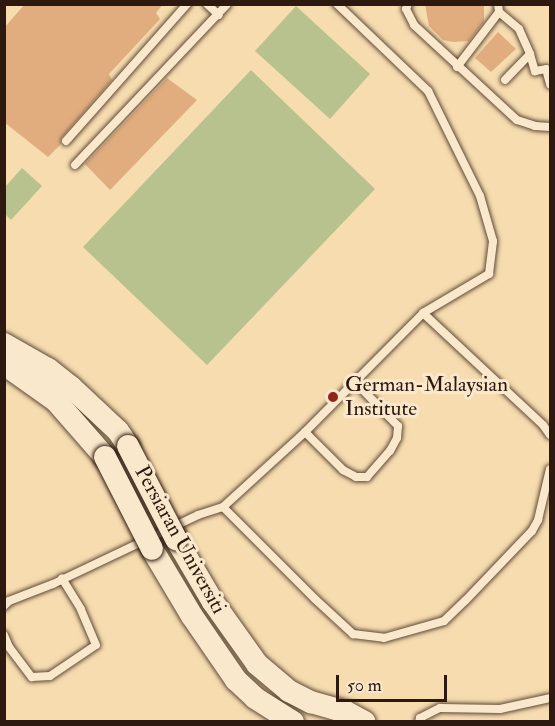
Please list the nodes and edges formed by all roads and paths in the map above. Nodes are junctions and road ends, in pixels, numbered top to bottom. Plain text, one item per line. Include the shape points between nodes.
1 (187, 4) edge
2 (207, 4) edge
3 (227, 4) edge
4 (337, 4) edge
5 (408, 4) edge
6 (499, 8) edge
7 (219, 15) junction
8 (530, 54) junction
9 (457, 67) junction
10 (505, 80) dead end
11 (549, 84) edge
12 (550, 127) edge
13 (66, 141) dead end
14 (75, 165) dead end
15 (423, 313) junction
16 (4, 344) edge
17 (4, 364) edge
18 (354, 382) junction
19 (305, 432) junction
20 (550, 435) edge
21 (550, 469) edge
22 (223, 507) junction
23 (62, 578) junction
24 (4, 606) edge
25 (4, 635) edge
26 (550, 698) edge
27 (292, 722) edge
28 (365, 722) edge
29 (419, 722) edge

1 - 13 lane
2 - 7 lane
3 - 7 lane
4 - 15 lane via 428,91 480,196 493,241 489,274
5 - 9 lane via 406,9 414,25
6 - 8 lane via 519,29
6 - 9 lane
7 - 14 lane
8 - 10 lane
8 - 11 lane via 535,70 546,69
9 - 12 lane via 517,120
15 - 18 lane
15 - 20 lane
16 - 28 street, Persiaran Universiti, bridge via 48,369 118,431 213,602 257,664 289,691
17 - 27 street, Persiaran Universiti, bridge via 56,402 105,457 152,549 236,680
18 - 19 lane
18 - 19 lane via 398,426 390,451 367,477 356,477 343,470
19 - 22 lane
21 - 22 lane via 532,531 465,601 444,621 384,638 354,634
22 - 23 lane
23 - 24 lane
23 - 25 lane via 96,645 51,676 32,677
26 - 29 lane via 500,709 440,708

